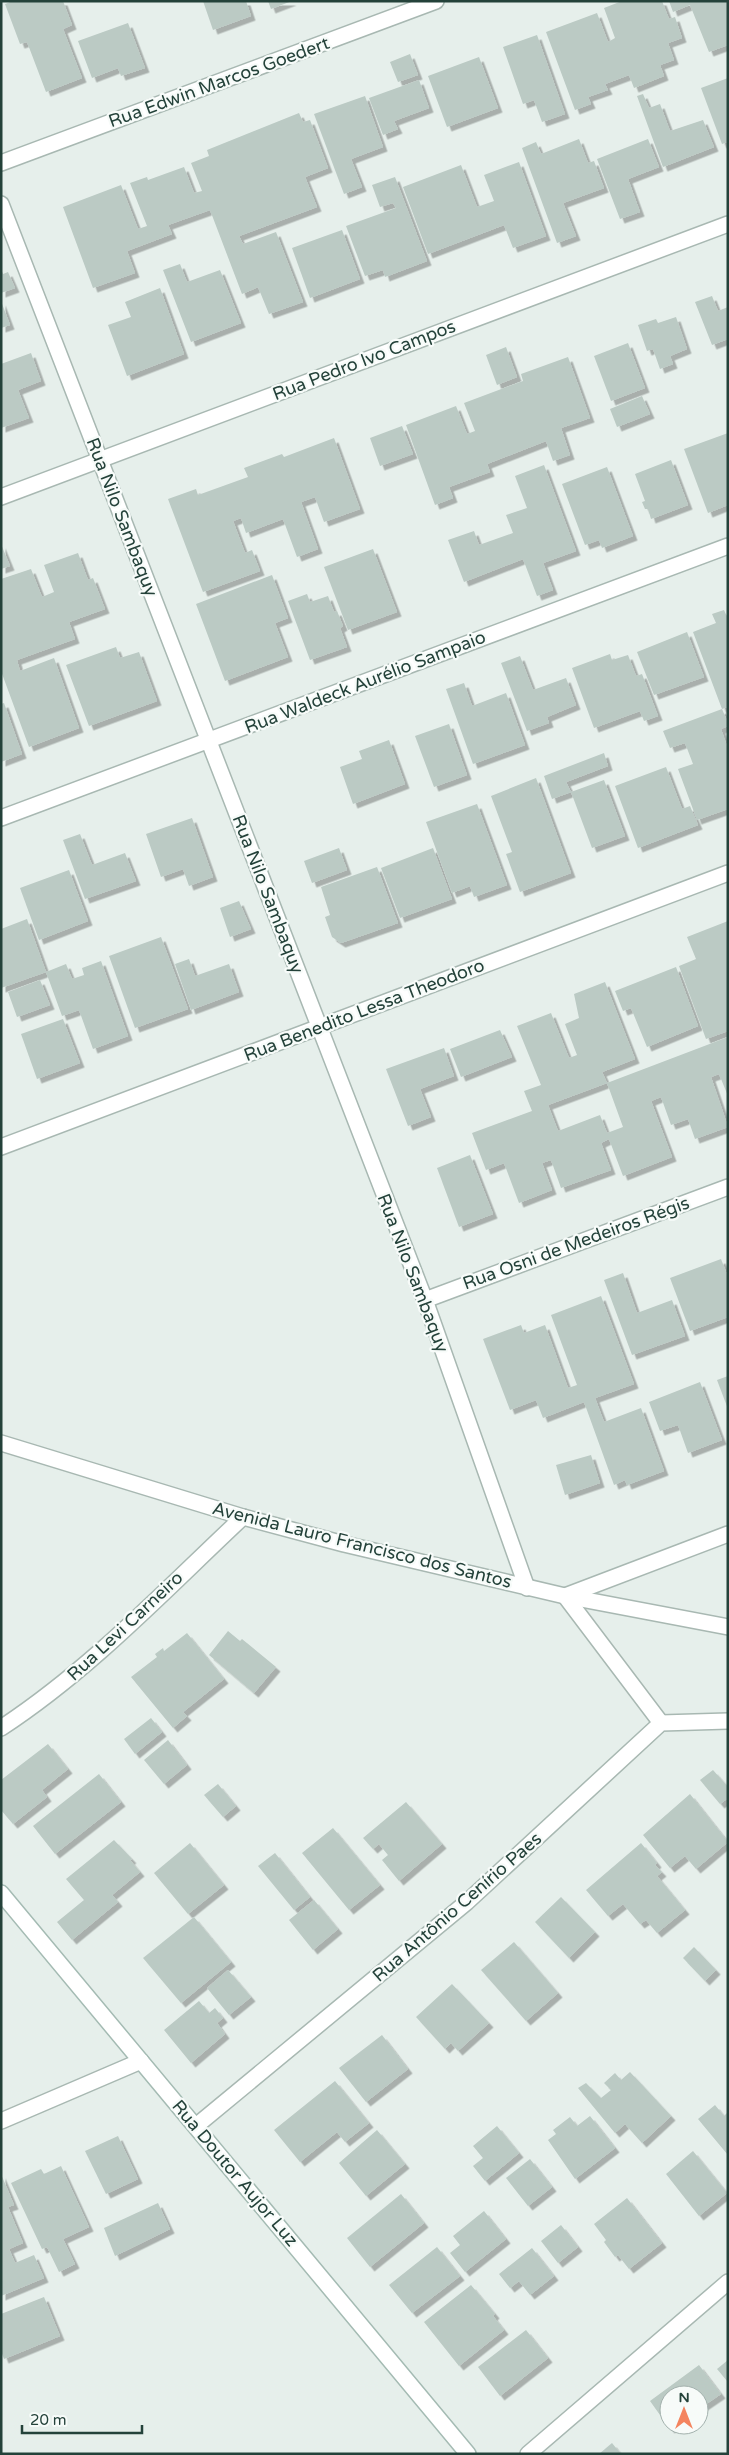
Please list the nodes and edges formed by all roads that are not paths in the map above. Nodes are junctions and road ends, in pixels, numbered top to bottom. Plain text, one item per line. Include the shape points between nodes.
1 (436, 1) edge
2 (1, 163) edge
3 (1, 204) edge
4 (728, 224) edge
5 (100, 460) junction
6 (1, 497) edge
7 (728, 546) edge
8 (209, 740) junction
9 (1, 818) edge
10 (728, 873) edge
11 (319, 1027) junction
12 (1, 1147) edge
13 (728, 1187) edge
14 (425, 1300) junction
15 (1, 1443) edge
16 (243, 1516) junction
17 (728, 1534) edge
18 (527, 1588) junction
19 (565, 1596) junction
20 (728, 1627) edge
21 (728, 1721) edge
22 (661, 1723) junction
23 (1, 1728) edge
24 (1, 1893) edge
25 (141, 2061) junction
26 (1, 2121) edge
27 (196, 2126) junction
28 (728, 2282) edge
29 (468, 2454) edge
30 (528, 2454) edge

1 - 2 street, Rua Edwin Marcos Goedert
3 - 5 street, Rua Nilo Sambaquy
4 - 5 street, Rua Pedro Ivo Campos
5 - 6 street, Rua Pedro Ivo Campos
5 - 8 street, Rua Nilo Sambaquy
7 - 8 street, Rua Waldeck Aurélio Sampaio
8 - 9 street, Rua Waldeck Aurélio Sampaio
8 - 11 street, Rua Nilo Sambaquy
10 - 11 street, Rua Benedito Lessa Theodoro
11 - 12 street, Rua Benedito Lessa Theodoro
11 - 14 street, Rua Nilo Sambaquy
13 - 14 street, Rua Osni de Medeiros Régis
14 - 18 street, Rua Nilo Sambaquy
15 - 16 street, Avenida Lauro Francisco dos Santos
16 - 18 street, Avenida Lauro Francisco dos Santos
16 - 23 street, Rua Levi Carneiro via 84,1666
17 - 19 street
18 - 19 street, Avenida Lauro Francisco dos Santos
19 - 20 street, Avenida Lauro Francisco dos Santos
19 - 22 street
21 - 22 street
22 - 27 street, Rua Antônio Cenírio Paes via 467,1902
24 - 25 street, Rua Doutor Aujor Luz
25 - 26 street
25 - 27 street, Rua Doutor Aujor Luz
27 - 29 street, Rua Doutor Aujor Luz
28 - 30 street

